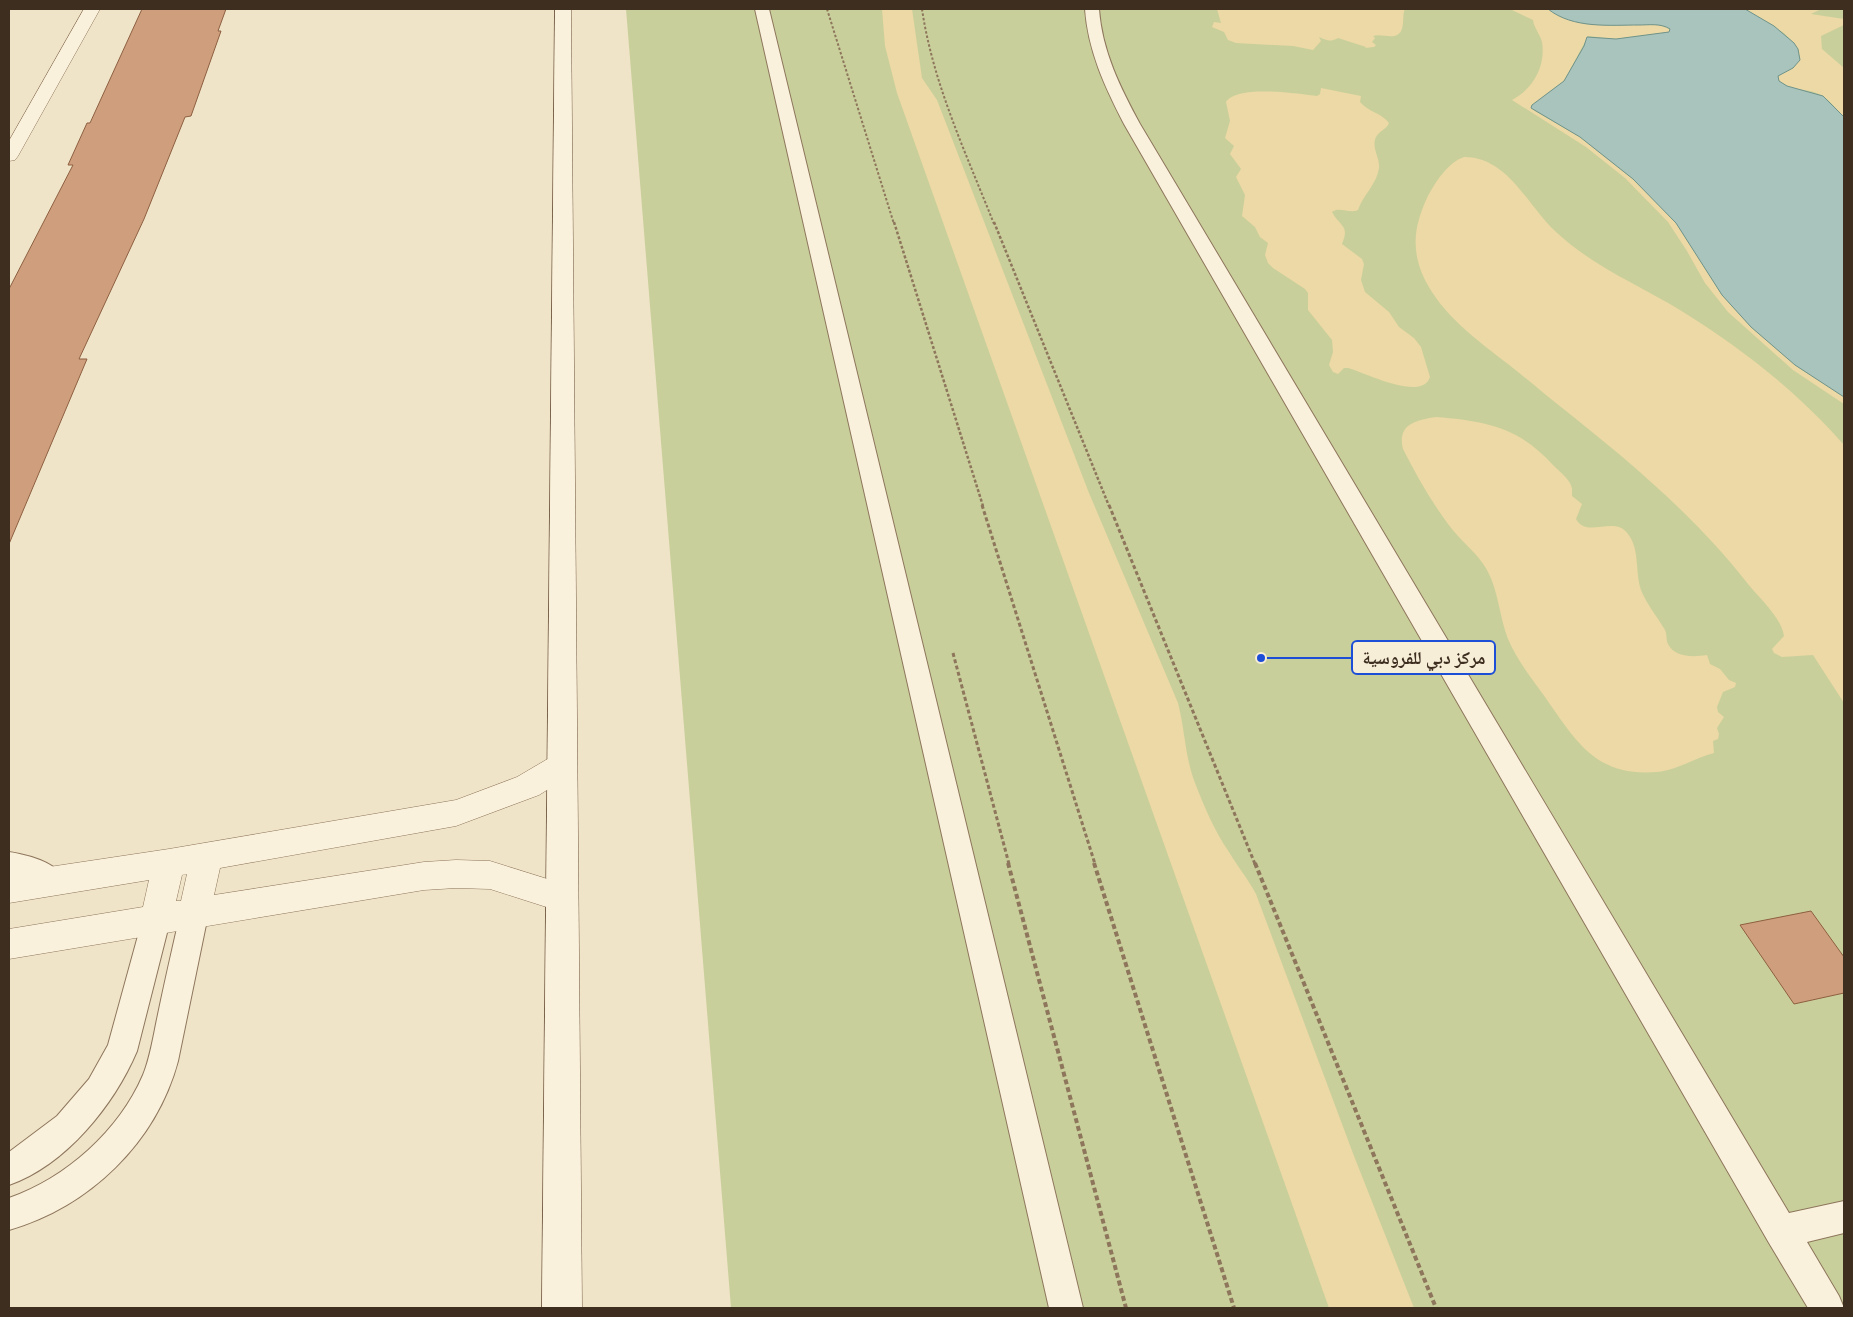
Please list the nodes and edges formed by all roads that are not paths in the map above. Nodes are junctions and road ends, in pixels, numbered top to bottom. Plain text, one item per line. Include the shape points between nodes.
1 (92, 9) edge
2 (563, 9) edge
3 (762, 9) edge
4 (1092, 9) edge
5 (9, 156) edge
6 (561, 766) junction
7 (207, 856) junction
8 (169, 862) junction
9 (9, 864) edge
10 (52, 881) junction
11 (9, 888) edge
12 (562, 898) junction
13 (194, 915) junction
14 (156, 921) junction
15 (9, 944) edge
16 (9, 1170) edge
17 (9, 1214) edge
18 (1844, 1217) edge
19 (1781, 1231) junction
20 (562, 1308) edge
21 (1066, 1308) edge
22 (1827, 1308) edge

1 - 5 street
2 - 6 street
3 - 21 lane
4 - 19 lane via 1096,44 1132,124
6 - 7 street via 528,786 456,813
6 - 12 street
7 - 8 street
7 - 13 street
8 - 10 street
8 - 14 street
9 - 10 lane via 39,872
10 - 11 street
12 - 13 street via 490,875 456,874 424,876
12 - 20 street
13 - 14 street
13 - 17 lane via 156,1081 139,1114 116,1145 86,1174 51,1197
14 - 15 street
14 - 16 lane via 122,1051 100,1090 68,1127
18 - 19 lane
19 - 22 lane

